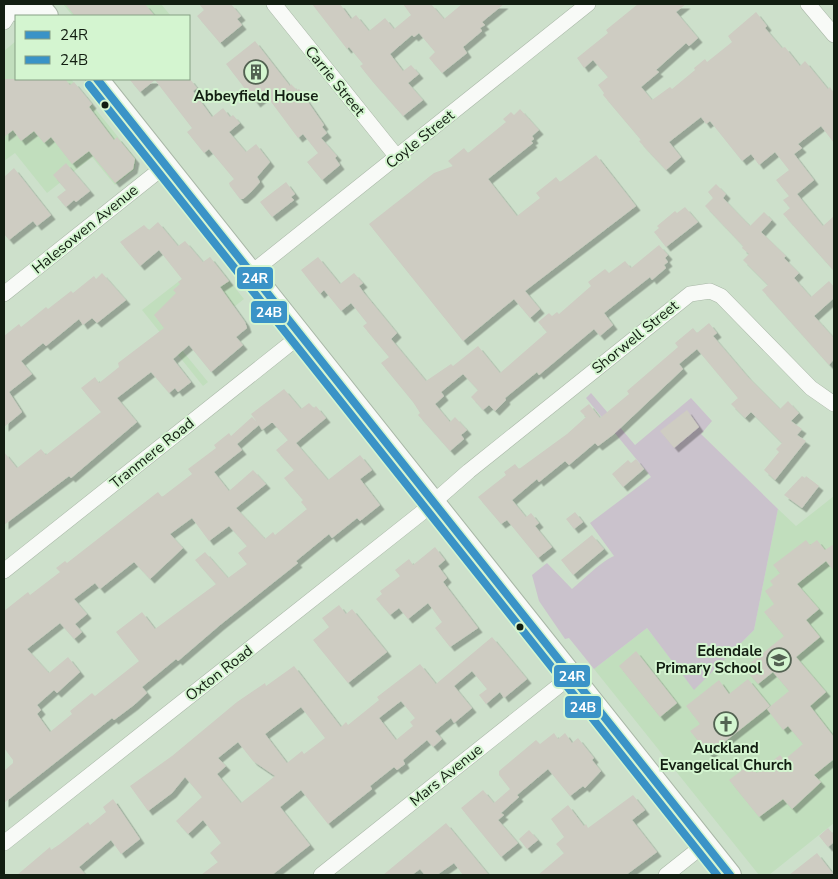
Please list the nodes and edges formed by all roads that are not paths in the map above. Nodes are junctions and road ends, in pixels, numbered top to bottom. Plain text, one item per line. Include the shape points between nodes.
1 (15, 4) edge
2 (37, 4) edge
3 (274, 4) edge
4 (588, 4) edge
5 (808, 4) edge
6 (21, 15) edge
7 (46, 15) edge
8 (4, 23) edge
9 (834, 35) edge
10 (98, 80) edge
11 (397, 158) junction
12 (166, 165) junction
13 (251, 273) junction
14 (4, 294) edge
15 (301, 335) junction
16 (834, 404) edge
17 (433, 502) junction
18 (4, 571) edge
19 (571, 676) junction
20 (4, 844) edge
21 (705, 844) junction
22 (321, 875) edge
23 (666, 875) edge
24 (730, 875) edge

1 - 8 street
2 - 6 street
2 - 7 main road
3 - 11 street, Carrie Street
4 - 11 street, Coyle Street
5 - 9 street
10 - 12 main road
11 - 13 street, Coyle Street
12 - 13 main road
12 - 14 street, Halesowen Avenue
13 - 15 main road
15 - 17 main road
15 - 18 street, Tranmere Road
16 - 17 street, Shorwell Street via 811,388 730,303 721,296 700,291 681,300
17 - 19 main road
17 - 20 street, Oxton Road
19 - 21 main road
19 - 22 street, Mars Avenue
21 - 23 street
21 - 24 main road

